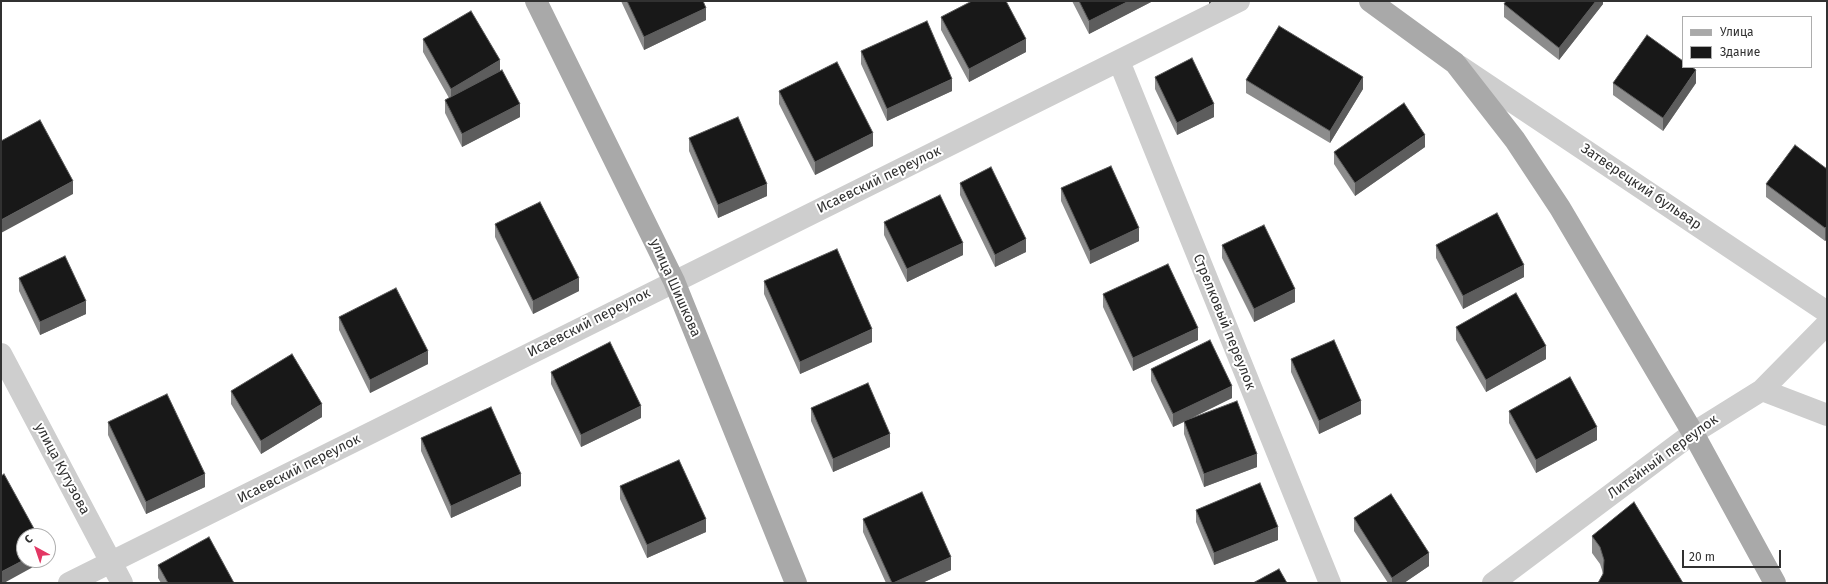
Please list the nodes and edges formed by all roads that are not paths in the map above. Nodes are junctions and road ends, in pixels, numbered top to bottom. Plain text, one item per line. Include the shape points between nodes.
1 (536, 1) edge
2 (1239, 1) edge
3 (1370, 1) edge
4 (1119, 61) junction
5 (1455, 63) junction
6 (674, 281) junction
7 (1827, 312) edge
8 (1827, 324) edge
9 (1, 354) edge
10 (1762, 390) junction
11 (1827, 415) edge
12 (1692, 432) junction
13 (112, 562) junction
14 (69, 583) edge
15 (122, 583) edge
16 (796, 583) edge
17 (1330, 583) edge
18 (1493, 583) edge
19 (1775, 583) edge

1 - 6 main road, улица Шишкова
2 - 4 street, Исаевский переулок
3 - 5 main road, Затверецкий бульвар
4 - 6 street, Исаевский переулок
4 - 17 street, Стрелковый переулок
5 - 7 street, Затверецкий бульвар
5 - 12 main road, Затверецкий бульвар via 1515,140 1560,208
6 - 13 street, Исаевский переулок
6 - 16 main road, улица Шишкова
8 - 10 street, Литейный переулок
9 - 13 street, улица Кутузова
10 - 11 street
10 - 12 street, Литейный переулок
12 - 18 street, Литейный переулок
12 - 19 main road, Затверецкий бульвар
13 - 14 street, Исаевский переулок
13 - 15 street, улица Кутузова

